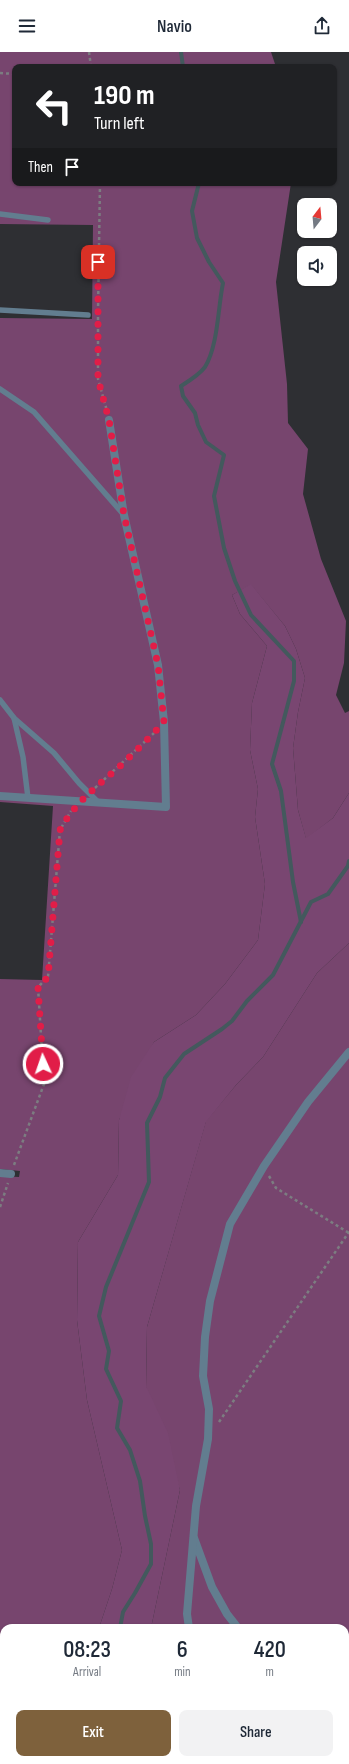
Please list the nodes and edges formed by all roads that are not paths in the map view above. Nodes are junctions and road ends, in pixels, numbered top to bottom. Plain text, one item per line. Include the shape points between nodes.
1 (0, 214) edge
2 (48, 220) dead end
3 (0, 310) edge
4 (88, 315) dead end
5 (0, 389) edge
6 (109, 420) road end
7 (124, 515) junction
8 (0, 700) edge
9 (14, 718) junction
10 (0, 796) edge
11 (28, 798) junction
12 (99, 803) junction
13 (349, 1052) edge
14 (0, 1173) edge
15 (11, 1174) road end
16 (193, 1535) junction
17 (188, 1624) edge
18 (235, 1624) edge

1 - 2 lane
3 - 4 lane
5 - 7 lane via 34,412
6 - 7 street
7 - 12 street via 158,665 164,722 166,807
8 - 9 lane
9 - 11 lane via 23,757
9 - 12 lane via 54,753
10 - 11 street
11 - 12 street
13 - 16 street via 308,1102 264,1166 230,1224 210,1302 205,1337 203,1376 209,1409 208,1439
14 - 15 street
16 - 17 street
16 - 18 street via 212,1587

